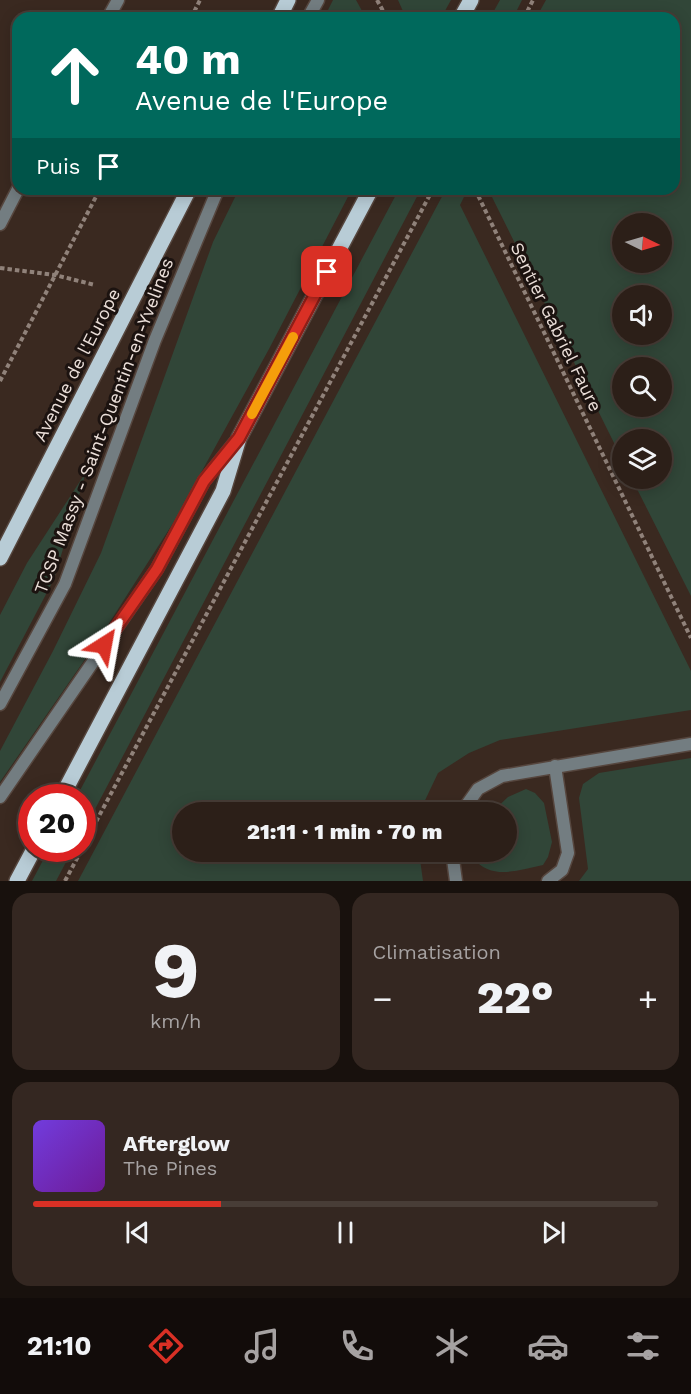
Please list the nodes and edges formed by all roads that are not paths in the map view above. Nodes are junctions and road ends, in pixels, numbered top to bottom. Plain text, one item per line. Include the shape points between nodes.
1 (15, 195) edge
2 (186, 195) edge
3 (215, 195) edge
4 (368, 195) edge
5 (0, 224) edge
6 (239, 438) junction
7 (0, 558) edge
8 (0, 704) edge
9 (691, 744) edge
10 (555, 766) junction
11 (68, 784) edge
12 (0, 797) edge
13 (468, 802) edge
14 (27, 862) edge
15 (453, 862) edge
16 (17, 881) edge
17 (456, 881) edge
18 (548, 881) edge

1 - 5 street
2 - 7 main road, Avenue de l'Europe
3 - 8 street, TCSP Massy - Saint-Quentin-en-Yvelines via 155,340 65,585
4 - 6 main road
6 - 11 main road via 223,491
6 - 12 street via 204,481 157,569
9 - 10 street
10 - 13 street via 502,776 477,789
10 - 18 street via 567,853 562,870
14 - 16 main road
15 - 17 street

